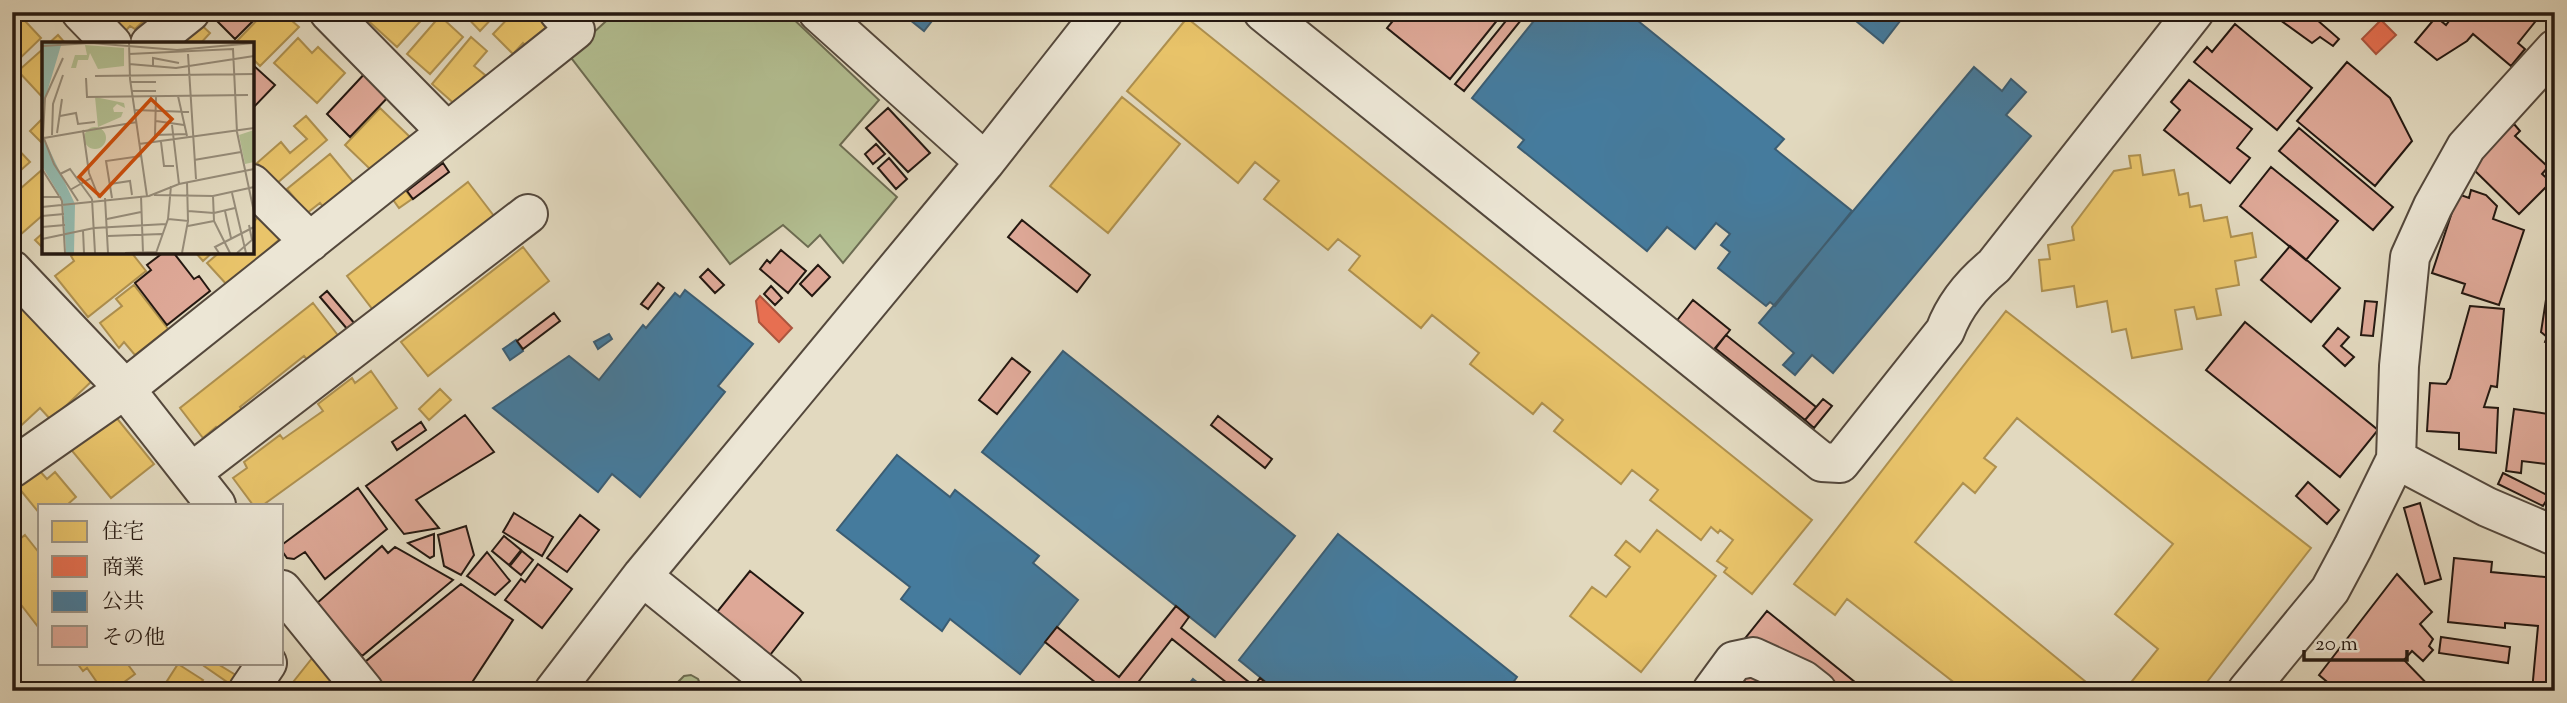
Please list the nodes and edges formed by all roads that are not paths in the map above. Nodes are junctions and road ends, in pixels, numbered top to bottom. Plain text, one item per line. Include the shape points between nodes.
1 (81, 12) edge
2 (190, 12) edge
3 (329, 12) edge
4 (559, 12) edge
5 (818, 12) edge
6 (1103, 12) edge
7 (1263, 12) edge
8 (2179, 18) edge
9 (110, 42) edge
10 (152, 42) edge
11 (2555, 49) edge
12 (447, 132) junction
13 (985, 162) junction
14 (254, 186) edge
15 (528, 214) dead end
16 (310, 242) junction
17 (12, 270) edge
18 (125, 389) junction
19 (2396, 459) junction
20 (12, 468) edge
21 (191, 473) junction
22 (215, 504) edge
23 (2555, 536) edge
24 (642, 576) junction
25 (288, 614) edge
26 (266, 664) edge
27 (248, 691) edge
28 (364, 691) edge
29 (554, 691) edge
30 (784, 691) edge
31 (1712, 691) edge
32 (1817, 691) edge
33 (2247, 691) edge

1 - 9 street
2 - 10 street
3 - 12 street
4 - 12 street via 575,30
5 - 13 street
6 - 13 street
7 - 8 street via 1822,462 1840,463 1945,331 1953,310 1994,266
11 - 19 street via 2466,147 2410,257
12 - 16 street
13 - 24 street
14 - 16 street
15 - 21 street
16 - 18 street
17 - 18 street
18 - 20 street
18 - 21 street
19 - 23 street via 2487,507
19 - 33 street via 2330,590
21 - 22 street
24 - 29 street
24 - 30 street
25 - 28 street
26 - 27 street
31 - 32 street via 1734,661 1753,657

